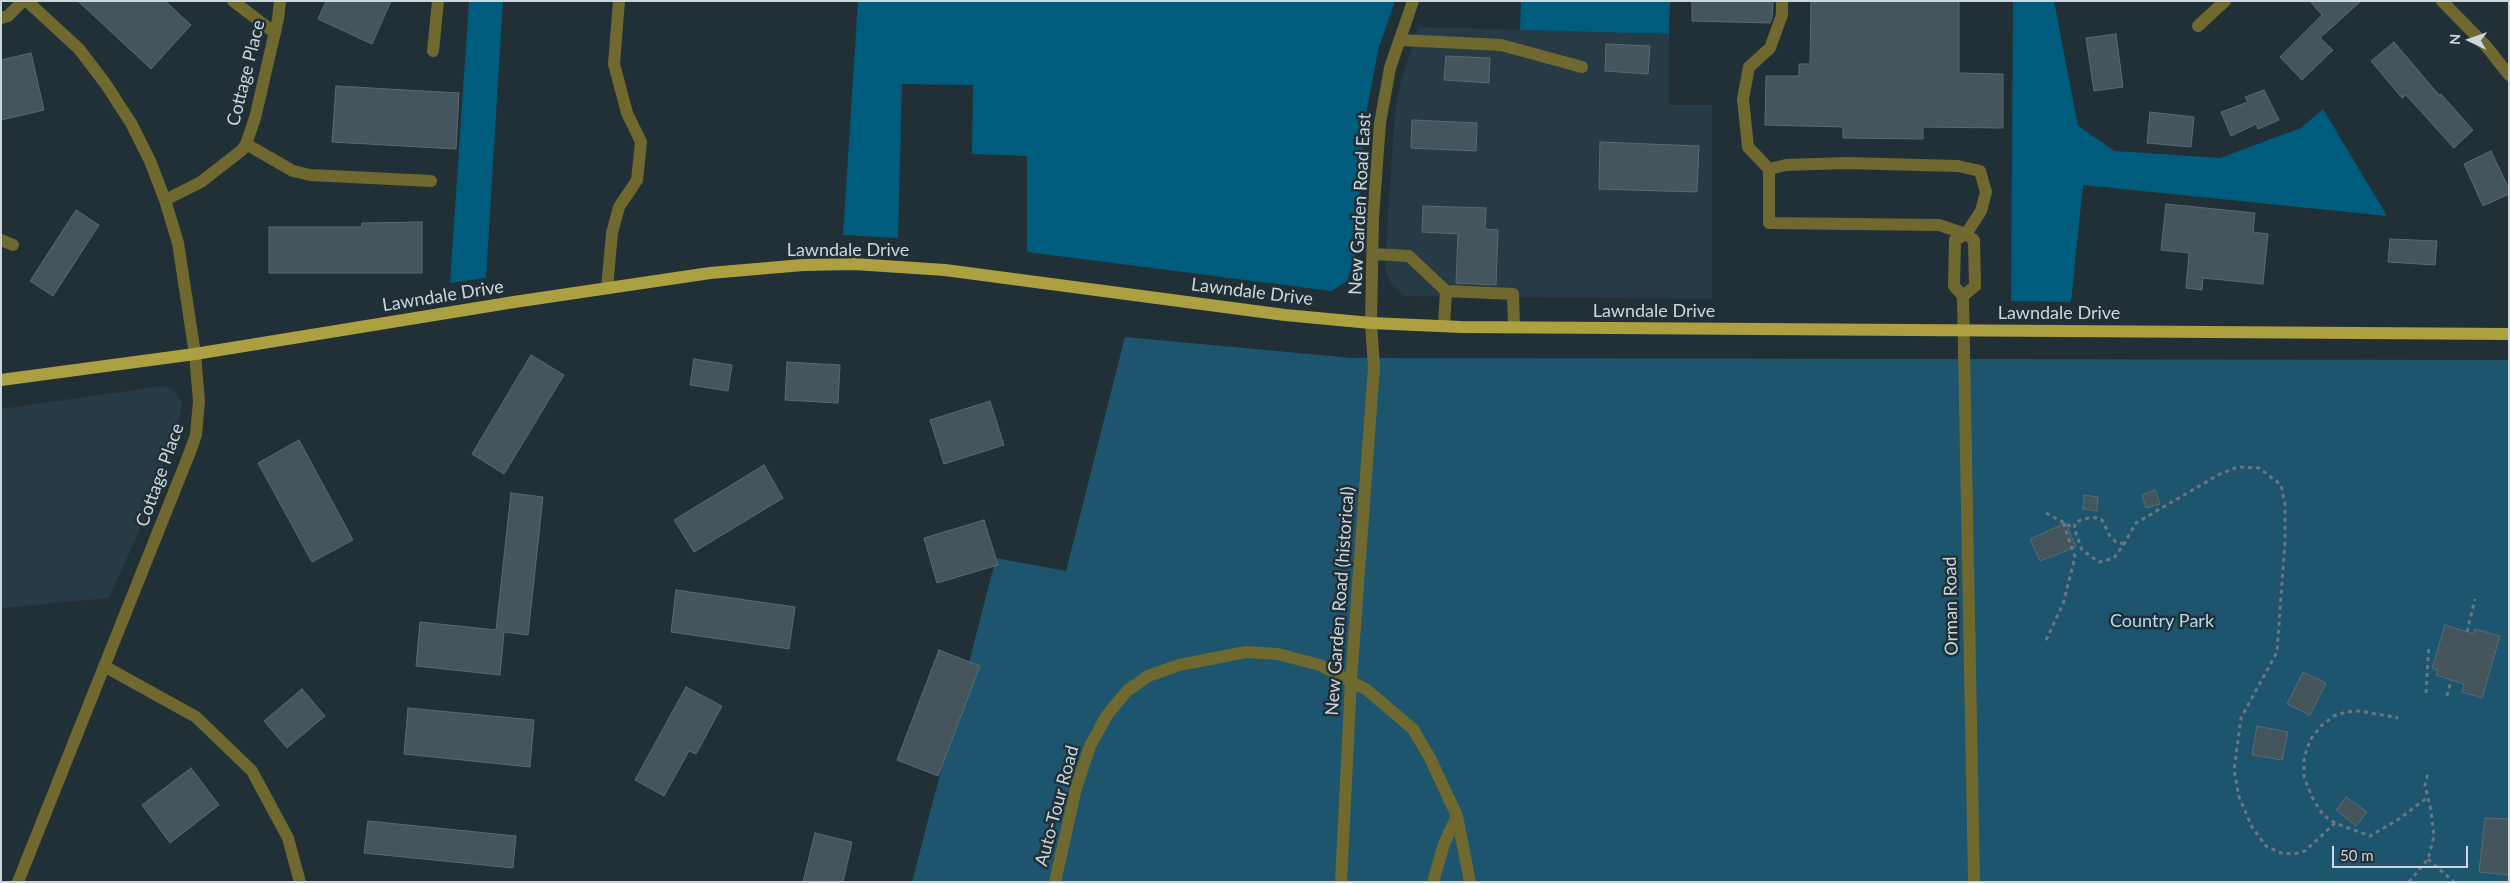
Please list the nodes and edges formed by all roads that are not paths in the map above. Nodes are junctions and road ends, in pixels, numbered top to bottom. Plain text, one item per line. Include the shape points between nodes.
1 (22, 1) edge
2 (27, 1) edge
3 (233, 1) edge
4 (280, 1) edge
5 (438, 1) edge
6 (618, 1) edge
7 (1413, 1) edge
8 (1782, 1) edge
9 (2225, 1) edge
10 (2442, 1) edge
11 (1, 18) edge
12 (2198, 26) dead end
13 (275, 33) junction
14 (1400, 40) junction
15 (433, 51) dead end
16 (1582, 67) dead end
17 (2509, 75) edge
18 (246, 144) junction
19 (1769, 169) junction
20 (431, 180) dead end
21 (165, 200) junction
22 (1966, 234) junction
23 (1372, 254) junction
24 (608, 288) junction
25 (1446, 292) junction
26 (1963, 296) junction
27 (1371, 323) junction
28 (1444, 326) junction
29 (1514, 327) junction
30 (1964, 330) junction
31 (2509, 334) edge
32 (195, 354) junction
33 (1, 380) edge
34 (104, 666) junction
35 (1351, 680) junction
36 (1457, 816) junction
37 (18, 882) edge
38 (300, 882) edge
39 (1055, 882) edge
40 (1341, 882) edge
41 (1433, 882) edge
42 (1470, 882) edge
43 (1974, 882) edge

1 - 11 street via 8,16
2 - 21 street, Cottage Place via 78,49 105,83 131,123
3 - 13 street
4 - 13 street, Cottage Place
5 - 15 street
6 - 24 street via 614,64 627,113 641,142 637,180 619,207 612,233
7 - 14 street, New Garden Road East
8 - 19 street via 1782,15 1770,48 1750,67 1743,100 1748,146
9 - 12 street
10 - 17 street
13 - 18 street, Cottage Place
14 - 16 street via 1502,45
14 - 23 street, New Garden Road East via 1390,68 1380,123
18 - 20 street via 293,171 310,175
18 - 21 street, Cottage Place via 201,182
19 - 22 street via 1769,224 1939,225
19 - 22 street via 1786,165 1845,163 1958,166 1980,171 1986,192 1981,211
21 - 32 street, Cottage Place via 178,243
22 - 26 street via 1974,240 1974,286
22 - 26 street via 1955,240 1954,286
23 - 25 street via 1409,256
23 - 27 street, New Garden Road East
24 - 27 main road, Lawndale Drive via 755,268 901,266
24 - 32 main road, Lawndale Drive
25 - 28 street
25 - 29 street via 1513,294
26 - 30 street, Orman Road
27 - 28 main road, Lawndale Drive
27 - 35 street, New Garden Road (historical) via 1374,368
28 - 29 main road, Lawndale Drive
29 - 30 main road, Lawndale Drive
30 - 31 main road, Lawndale Drive
30 - 43 street, Orman Road
32 - 33 main road, Lawndale Drive
32 - 34 street, Cottage Place via 199,401 196,435
34 - 37 street, Cottage Place
34 - 38 street via 196,717 252,772 288,838
35 - 36 street, Auto-Tour Road via 1384,702 1413,728
35 - 39 street, Auto-Tour Road via 1305,660 1246,652 1179,665 1148,676 1127,690 1107,715 1090,746 1076,788
35 - 40 street, New Garden Road (historical)
36 - 41 street via 1444,844
36 - 42 street, Auto-Tour Road

